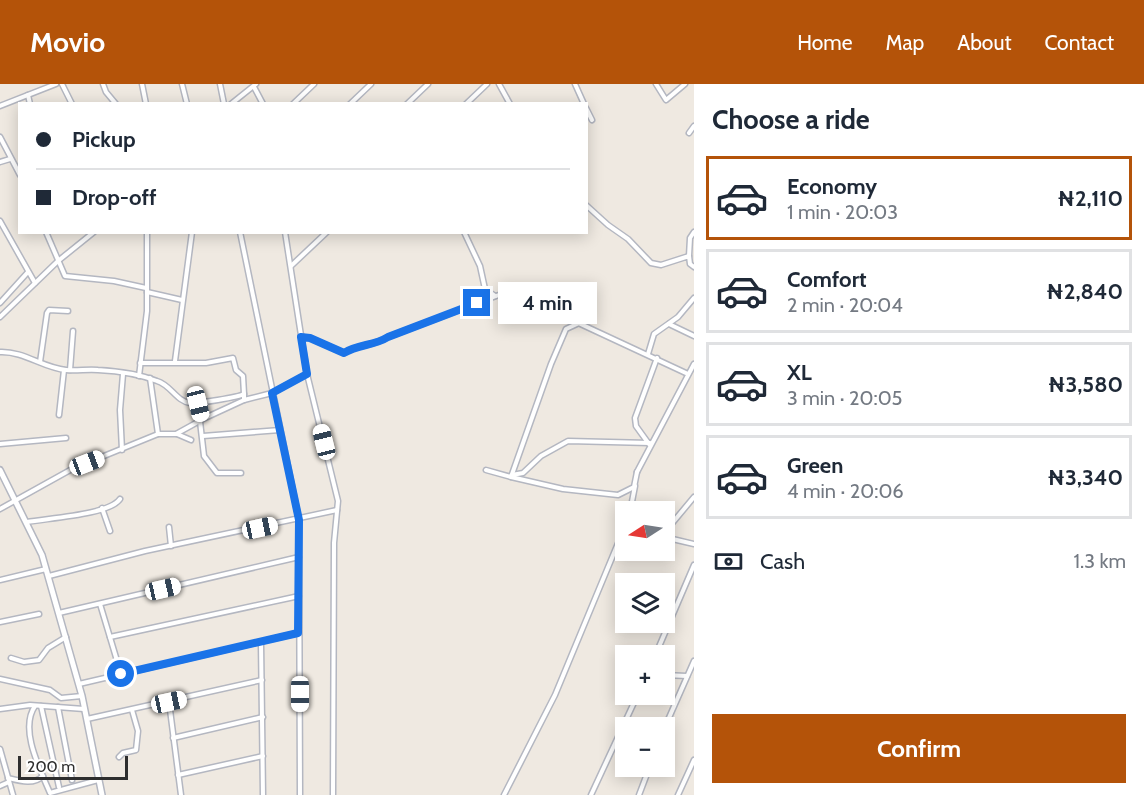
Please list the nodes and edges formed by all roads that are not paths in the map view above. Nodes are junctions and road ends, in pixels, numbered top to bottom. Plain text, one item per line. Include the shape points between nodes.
1 (56, 84) edge
2 (62, 84) edge
3 (103, 84) edge
4 (142, 84) edge
5 (182, 84) edge
6 (220, 84) edge
7 (314, 84) edge
8 (371, 84) edge
9 (428, 84) edge
10 (487, 84) edge
11 (499, 84) edge
12 (575, 84) edge
13 (656, 84) edge
14 (685, 84) edge
15 (255, 85) edge
16 (28, 95) junction
17 (30, 102) edge
18 (71, 102) edge
19 (114, 102) edge
20 (146, 102) edge
21 (186, 102) edge
22 (224, 102) edge
23 (234, 102) edge
24 (262, 102) edge
25 (295, 102) edge
26 (352, 102) edge
27 (409, 102) edge
28 (468, 102) edge
29 (509, 102) edge
30 (583, 102) edge
31 (0, 106) edge
32 (588, 112) edge
33 (592, 120) dead end
34 (694, 126) edge
35 (688, 133) dead end
36 (0, 137) edge
37 (10, 159) junction
38 (0, 162) edge
39 (18, 172) edge
40 (588, 207) edge
41 (0, 221) edge
42 (694, 232) edge
43 (47, 234) edge
44 (92, 234) edge
45 (147, 234) edge
46 (192, 234) edge
47 (240, 234) edge
48 (285, 234) edge
49 (325, 234) edge
50 (465, 234) edge
51 (7, 236) junction
52 (0, 240) edge
53 (689, 256) junction
54 (58, 261) junction
55 (291, 267) junction
56 (694, 267) edge
57 (28, 272) junction
58 (35, 283) junction
59 (146, 290) junction
60 (495, 296) junction
61 (694, 298) edge
62 (182, 300) junction
63 (0, 303) edge
64 (68, 310) dead end
65 (0, 317) edge
66 (579, 323) junction
67 (669, 324) junction
68 (73, 331) dead end
69 (694, 336) edge
70 (301, 337) junction
71 (0, 352) edge
72 (648, 354) junction
73 (657, 358) junction
74 (175, 361) junction
75 (40, 362) junction
76 (140, 363) junction
77 (694, 364) edge
78 (64, 370) junction
79 (70, 370) junction
80 (123, 374) junction
81 (307, 374) junction
82 (688, 374) junction
83 (139, 376) junction
84 (150, 378) junction
85 (272, 393) junction
86 (244, 397) junction
87 (198, 404) junction
88 (59, 415) dead end
89 (202, 421) junction
90 (280, 430) junction
91 (158, 434) junction
92 (176, 434) junction
93 (203, 436) junction
94 (66, 438) dead end
95 (654, 438) junction
96 (191, 440) dead end
97 (0, 444) edge
98 (649, 444) junction
99 (122, 450) junction
100 (0, 470) edge
101 (486, 470) dead end
102 (637, 472) junction
103 (240, 474) dead end
104 (512, 476) junction
105 (694, 497) edge
106 (120, 499) dead end
107 (632, 501) edge
108 (17, 502) junction
109 (102, 508) junction
110 (0, 509) edge
111 (337, 510) junction
112 (299, 520) junction
113 (675, 520) edge
114 (27, 522) junction
115 (169, 527) dead end
116 (110, 531) dead end
117 (675, 540) edge
118 (694, 544) edge
119 (171, 546) junction
120 (615, 550) edge
121 (299, 557) junction
122 (694, 565) edge
123 (46, 569) junction
124 (48, 576) junction
125 (0, 580) edge
126 (299, 596) junction
127 (100, 604) junction
128 (59, 613) junction
129 (39, 614) dead end
130 (0, 622) edge
131 (298, 633) junction
132 (66, 637) junction
133 (110, 637) junction
134 (261, 643) junction
135 (660, 645) edge
136 (11, 658) dead end
137 (694, 661) edge
138 (121, 674) junction
139 (675, 675) edge
140 (687, 676) junction
141 (0, 679) edge
142 (262, 680) junction
143 (79, 684) junction
144 (82, 696) junction
145 (169, 702) junction
146 (633, 705) edge
147 (35, 706) junction
148 (41, 706) junction
149 (58, 707) junction
150 (0, 709) edge
151 (85, 709) junction
152 (132, 710) junction
153 (263, 717) junction
154 (669, 717) edge
155 (87, 719) junction
156 (173, 738) junction
157 (0, 749) edge
158 (263, 756) junction
159 (119, 757) dead end
160 (694, 760) edge
161 (178, 775) junction
162 (43, 777) junction
163 (646, 777) edge
164 (8, 780) junction
165 (72, 780) dead end
166 (98, 780) junction
167 (0, 786) edge
168 (59, 787) dead end
169 (13, 795) edge
170 (102, 795) edge
171 (181, 795) edge
172 (262, 795) edge
173 (300, 795) edge
174 (333, 795) edge
175 (504, 795) edge
176 (591, 795) edge
177 (639, 795) edge
178 (678, 795) edge

1 - 16 street
2 - 18 street
3 - 19 street
4 - 20 street
5 - 21 street
6 - 22 street
7 - 25 street
8 - 26 street
9 - 27 street
10 - 28 street
11 - 29 street
12 - 30 street
13 - 14 street via 666,100
15 - 23 street
15 - 24 street
16 - 17 street
16 - 31 street
32 - 33 street
34 - 35 street
36 - 37 street
37 - 38 street
37 - 39 street
40 - 53 street via 651,263 661,265
41 - 51 street
42 - 53 street
43 - 54 street
44 - 54 street
45 - 59 street
46 - 62 street
47 - 85 street
48 - 55 street
49 - 55 street
50 - 60 street via 480,266 485,289
51 - 52 street
51 - 57 street
53 - 56 street
54 - 58 street
54 - 59 street via 65,276 114,280
55 - 70 street
57 - 58 street
57 - 63 street
58 - 65 street
59 - 62 street
59 - 76 street
60 - 66 street via 504,293
60 - 70 street via 380,343 353,347 344,353
61 - 67 street
62 - 74 street
64 - 75 street via 47,313
66 - 72 street
66 - 104 street via 566,329
67 - 69 street
67 - 72 street via 654,334
68 - 79 street
70 - 81 street
71 - 75 street
72 - 73 street
73 - 82 street
73 - 98 street via 635,418
74 - 76 street
74 - 86 street via 206,363 233,358 236,370 243,376
75 - 78 street
76 - 83 street
77 - 82 street
78 - 79 street
78 - 88 street
79 - 80 street
80 - 83 street
80 - 99 street
81 - 85 street
81 - 111 street
82 - 95 street
83 - 84 street
84 - 87 street via 166,385 182,400
84 - 91 street
85 - 86 street
85 - 90 street
86 - 87 street
86 - 89 street
87 - 89 street
89 - 92 street
89 - 93 street
90 - 93 street
90 - 112 street
91 - 92 street
91 - 99 street
92 - 96 street
93 - 103 street via 204,456 216,472
94 - 97 street
95 - 98 street
95 - 102 street
98 - 104 street via 568,441
99 - 108 street via 72,469
100 - 108 street
101 - 104 street
102 - 104 street via 634,487 618,495 563,489
102 - 107 street
105 - 113 street
106 - 109 street
108 - 110 street
108 - 114 street
109 - 114 street
109 - 116 street
111 - 112 street
111 - 174 street
112 - 119 street
112 - 121 street
114 - 123 street
115 - 119 street
117 - 118 street
119 - 124 street
120 - 175 street via 555,695
121 - 126 street
121 - 127 street
122 - 135 street
123 - 124 street
123 - 125 street
124 - 128 street
126 - 131 street
126 - 133 street
127 - 128 street
127 - 133 street
128 - 132 street
129 - 130 street
131 - 134 street
131 - 173 street
132 - 136 street via 48,648 39,660 24,662
132 - 143 street
133 - 138 street
134 - 138 street
134 - 142 street
137 - 140 street
138 - 143 street
139 - 140 street
140 - 154 street
141 - 144 street via 50,690 61,698
142 - 145 street
142 - 153 street
143 - 144 street
144 - 151 street
145 - 152 street
145 - 156 street
146 - 176 street
147 - 148 street
147 - 150 street
147 - 162 street via 28,730
148 - 149 street
148 - 168 street
149 - 151 street
149 - 165 street
151 - 155 street
152 - 155 street
152 - 159 street via 138,731 136,750
153 - 156 street
153 - 158 street
155 - 166 street
156 - 161 street
157 - 164 street
158 - 161 street
158 - 172 street
160 - 178 street
161 - 171 street
162 - 164 street via 28,782
162 - 166 street via 50,793
163 - 177 street
164 - 167 street
164 - 169 street
166 - 170 street

